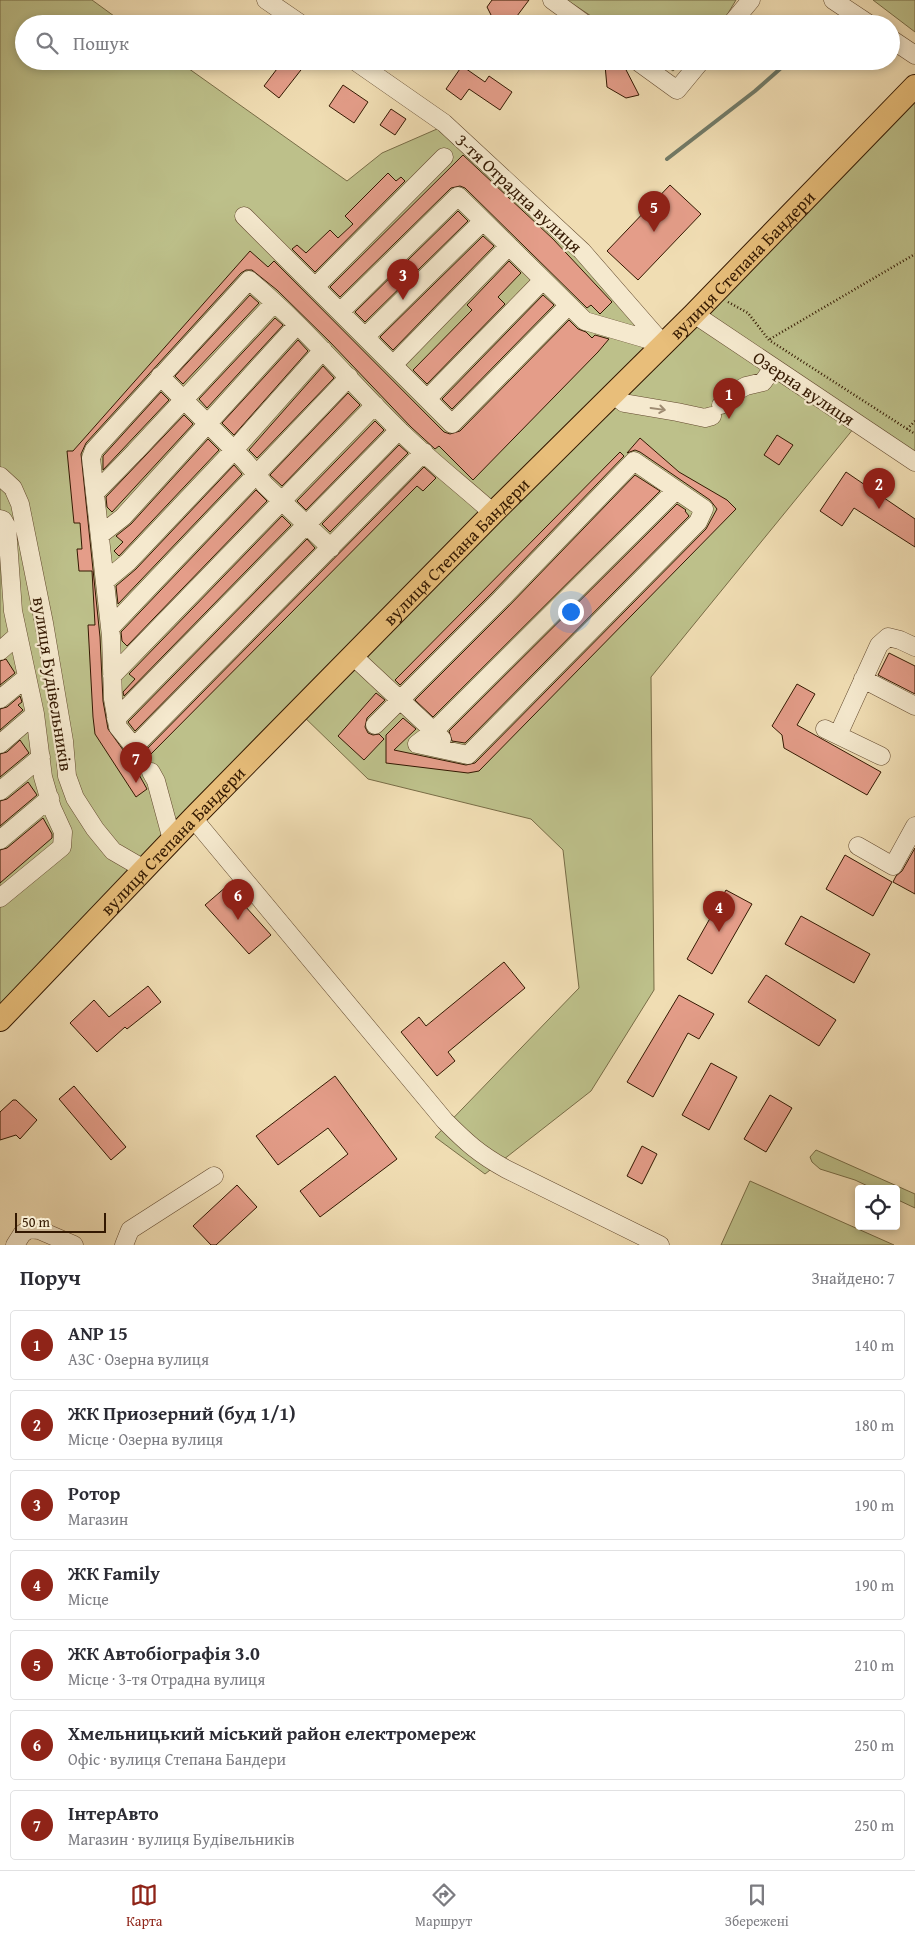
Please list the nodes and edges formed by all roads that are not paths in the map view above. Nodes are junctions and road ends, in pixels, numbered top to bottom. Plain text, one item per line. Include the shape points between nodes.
1 (266, 0) edge
2 (552, 0) edge
3 (751, 0) edge
4 (834, 0) edge
5 (288, 15) edge
6 (573, 15) edge
7 (739, 15) edge
8 (856, 15) edge
9 (900, 45) edge
10 (915, 55) edge
11 (368, 70) edge
12 (649, 70) edge
13 (694, 70) edge
14 (915, 86) edge
15 (444, 157) dead end
16 (244, 216) dead end
17 (483, 221) junction
18 (509, 246) junction
19 (543, 280) junction
20 (315, 288) junction
21 (274, 303) junction
22 (569, 306) junction
23 (340, 312) junction
24 (694, 314) junction
25 (297, 325) junction
26 (365, 338) junction
27 (664, 344) junction
28 (323, 350) junction
29 (393, 365) junction
30 (773, 368) junction
31 (160, 376) junction
32 (348, 377) junction
33 (613, 394) junction
34 (427, 399) junction
35 (184, 400) junction
36 (375, 405) junction
37 (207, 424) junction
38 (400, 430) junction
39 (234, 450) junction
40 (424, 452) junction
41 (915, 462) edge
42 (256, 475) junction
43 (0, 476) edge
44 (676, 490) junction
45 (95, 493) junction
46 (281, 501) junction
47 (493, 513) junction
48 (0, 519) edge
49 (307, 525) junction
50 (100, 535) junction
51 (4, 548) edge
52 (331, 548) junction
53 (105, 581) junction
54 (6, 599) edge
55 (110, 627) junction
56 (18, 635) junction
57 (915, 647) edge
58 (0, 651) edge
59 (352, 656) junction
60 (112, 676) junction
61 (27, 677) junction
62 (863, 679) junction
63 (0, 699) edge
64 (400, 700) junction
65 (915, 706) edge
66 (35, 714) junction
67 (116, 719) junction
68 (375, 725) dead end
69 (434, 732) junction
70 (0, 744) edge
71 (881, 756) dead end
72 (41, 757) junction
73 (151, 772) dead end
74 (0, 791) edge
75 (50, 798) junction
76 (194, 818) junction
77 (915, 826) edge
78 (0, 840) edge
79 (172, 840) junction
80 (858, 846) dead end
81 (144, 869) junction
82 (0, 898) edge
83 (0, 1020) edge
84 (214, 1176) dead end
85 (15, 1245) edge
86 (74, 1245) edge
87 (124, 1245) edge
88 (660, 1245) edge

1 - 5 street
2 - 6 street
3 - 7 street
4 - 8 street
9 - 10 street
11 - 27 street, 3-тя Отрадна вулиця via 451,130 582,250
12 - 13 street via 677,90
14 - 24 main road, вулиця Степана Бандери
15 - 20 street
16 - 20 street
17 - 18 street
17 - 23 street via 458,196
17 - 26 street
18 - 19 street
18 - 29 street
19 - 22 street
19 - 34 street
20 - 23 street
21 - 25 street
21 - 31 street via 250,280
21 - 35 street
22 - 27 street via 585,321
22 - 34 street via 452,424
23 - 26 street
24 - 27 main road, вулиця Степана Бандери
24 - 30 street, Озерна вулиця
25 - 28 street
25 - 37 street
26 - 29 street
27 - 33 main road, вулиця Степана Бандери
28 - 32 street
28 - 39 street
29 - 34 street
33 -> 30 street via 624,403 705,418 733,393 763,382
30 - 41 street, Озерна вулиця
31 - 35 street
31 - 45 street via 94,450 91,458
32 - 36 street
32 - 42 street
33 - 47 main road, вулиця Степана Бандери
35 - 37 street
35 - 45 street
36 - 38 street
36 - 46 street
37 - 39 street
37 - 50 street via 123,517
38 - 40 street
38 - 49 street
39 - 42 street
39 - 53 street via 128,562
40 - 47 street
40 - 52 street
42 - 46 street
42 - 55 street
43 - 81 street, вулиця Будівельників via 13,488 20,504 72,791 112,851
44 - 64 street via 634,461
44 - 69 street
44 - 69 street via 704,509 698,522 468,754 417,744
45 - 50 street
46 - 49 street
46 - 60 street
47 - 59 main road, вулиця Степана Бандери
48 - 51 street via 7,526
49 - 52 street
49 - 67 street
50 - 53 street
51 - 54 street
52 - 67 street via 134,747 118,727
53 - 55 street
54 - 56 street
55 - 60 street
56 - 58 street
56 - 61 street
57 - 62 street via 888,637 878,644
59 - 64 street
59 - 76 main road, вулиця Степана Бандери
60 - 67 street
61 - 63 street
61 - 66 street
62 - 65 street
62 - 71 street via 831,732
64 - 68 street
64 - 69 street
66 - 70 street
66 - 72 street
72 - 74 street
72 - 75 street
73 - 79 street
75 - 78 street
75 - 82 street via 63,832 62,847
76 - 79 main road, вулиця Степана Бандери
76 - 88 street via 445,1121 470,1146 506,1169
77 - 80 street via 893,866
79 - 81 main road, вулиця Степана Бандери
81 - 83 main road, вулиця Степана Бандери
84 - 87 street via 130,1230
85 - 86 street via 29,1229

